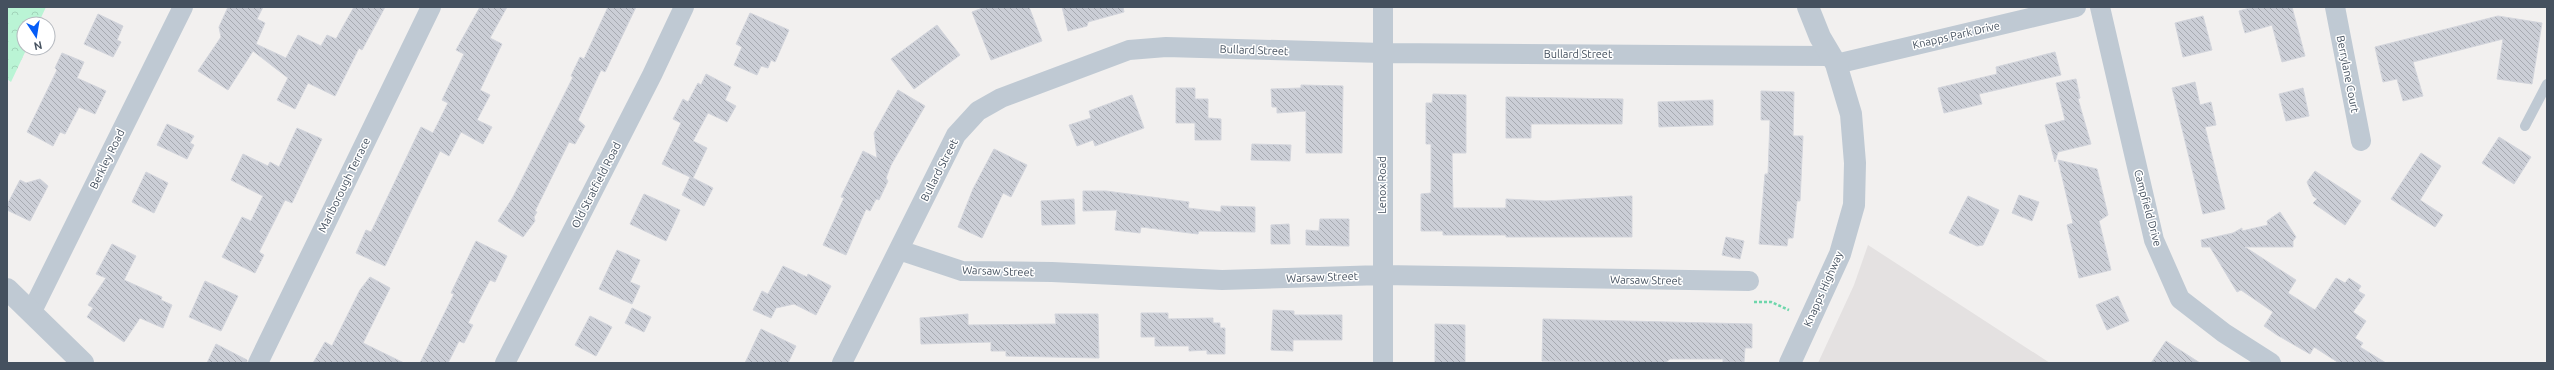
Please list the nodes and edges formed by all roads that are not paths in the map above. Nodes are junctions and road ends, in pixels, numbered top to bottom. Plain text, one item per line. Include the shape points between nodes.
1 (183, 7) edge
2 (431, 7) edge
3 (684, 7) edge
4 (1383, 7) edge
5 (1808, 7) edge
6 (2076, 7) edge
7 (2100, 7) edge
8 (2335, 7) edge
9 (1382, 53) junction
10 (1833, 60) junction
11 (2547, 84) edge
12 (2525, 126) dead end
13 (2361, 141) dead end
14 (899, 250) junction
15 (1382, 275) junction
16 (1749, 281) dead end
17 (7, 289) edge
18 (32, 311) junction
19 (82, 363) edge
20 (258, 363) edge
21 (505, 363) edge
22 (842, 363) edge
23 (1383, 363) edge
24 (1790, 363) edge
25 (2270, 363) edge

1 - 18 street, Berkley Road
2 - 20 street, Marlborough Terrace
3 - 21 street, Old Stratfield Road
4 - 9 street, Lenox Road
5 - 10 street, Knapps Highway
6 - 10 street, Knapps Park Drive
7 - 25 street, Campfield Drive via 2154,240 2180,299
8 - 13 street, Berrylane Court
9 - 10 street, Bullard Street
9 - 14 street, Bullard Street via 1166,47 1129,50 1001,98 978,111 956,135
9 - 15 street, Lenox Road
10 - 24 street, Knapps Highway via 1851,114 1855,163 1854,205 1840,254
11 - 12 lane
14 - 15 street, Warsaw Street via 962,271 1052,272 1222,280
14 - 22 street, Bullard Street
15 - 16 street, Warsaw Street
15 - 23 street, Lenox Road
17 - 18 street
18 - 19 street

